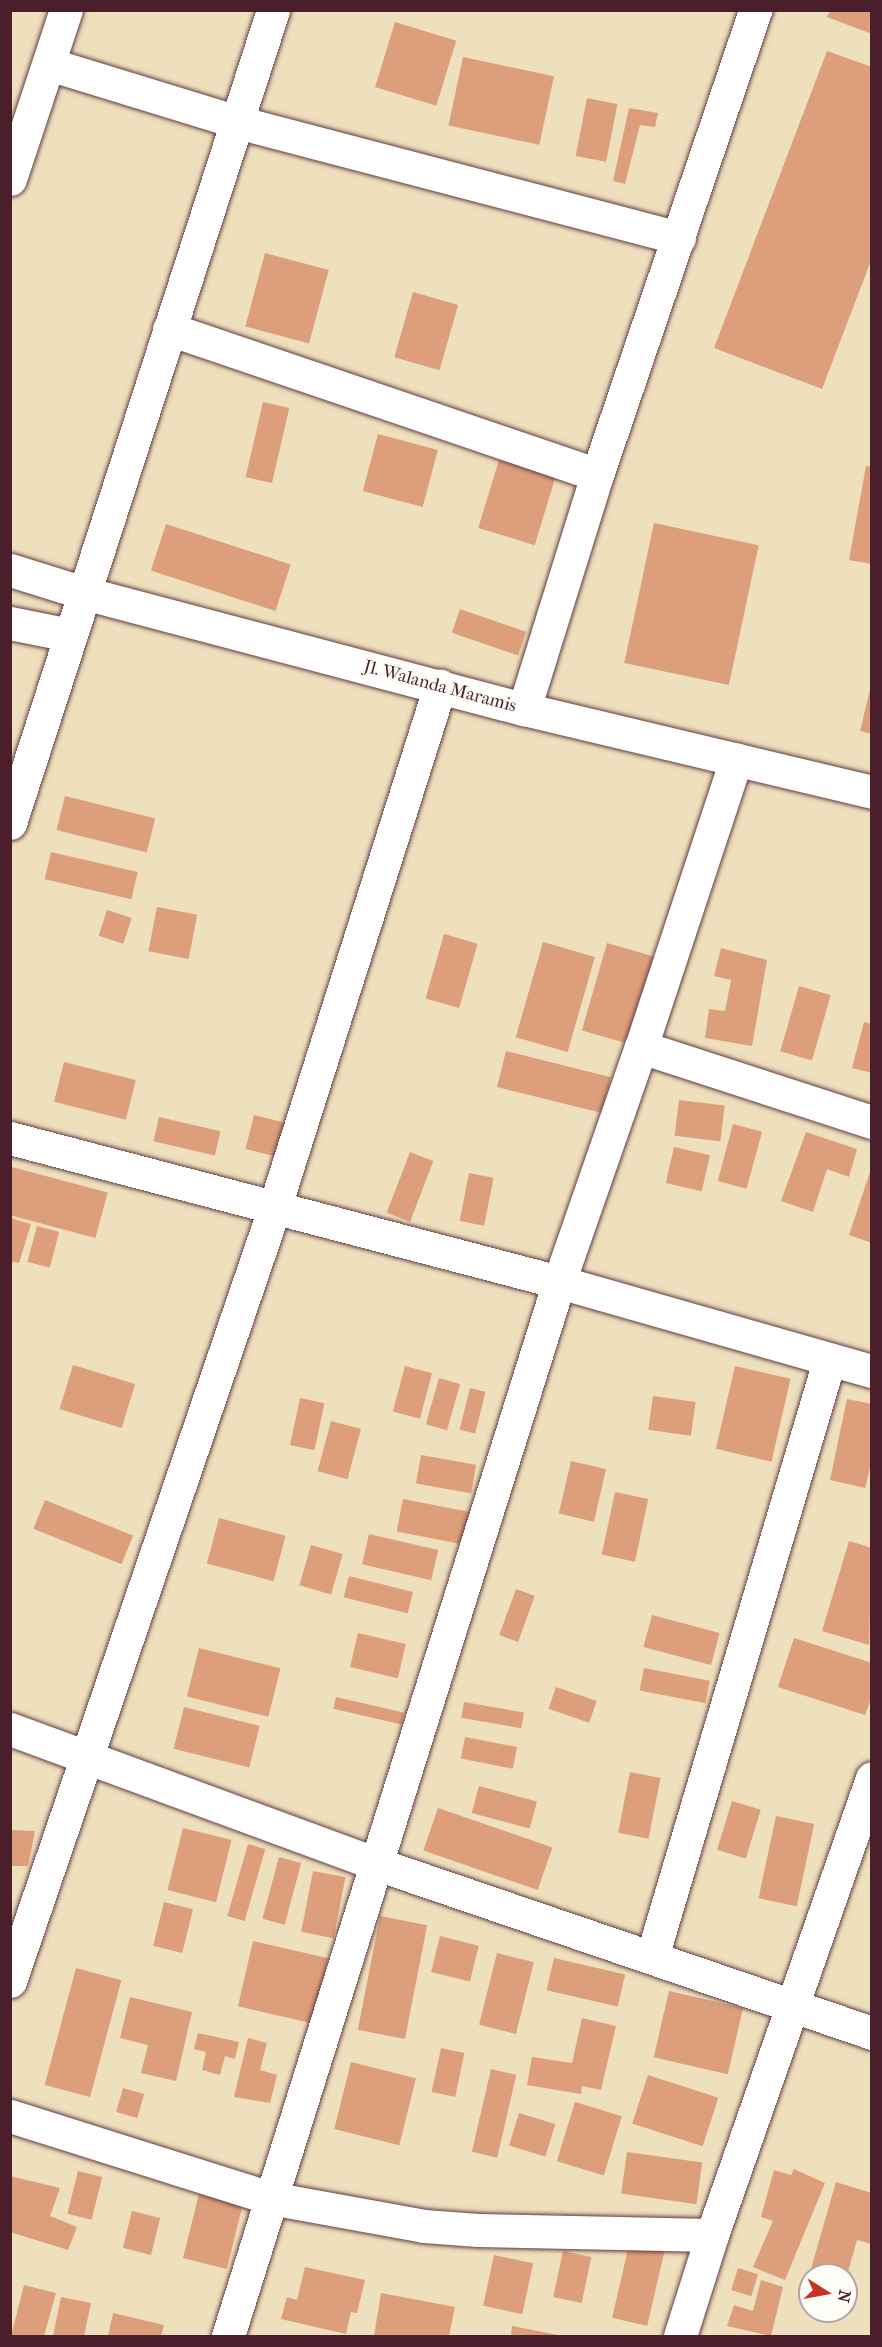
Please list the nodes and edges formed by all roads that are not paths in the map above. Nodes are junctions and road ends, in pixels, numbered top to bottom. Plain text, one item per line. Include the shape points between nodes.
1 (66, 10) edge
2 (273, 10) edge
3 (749, 12) edge
4 (49, 64) junction
5 (237, 122) junction
6 (10, 179) edge
7 (679, 238) junction
8 (169, 329) junction
9 (597, 475) junction
10 (10, 570) edge
11 (84, 593) junction
12 (10, 623) edge
13 (70, 634) junction
14 (440, 686) junction
15 (524, 709) junction
16 (736, 759) junction
17 (872, 792) edge
18 (10, 823) edge
19 (640, 1047) junction
20 (872, 1122) edge
21 (10, 1138) edge
22 (275, 1206) junction
23 (559, 1282) junction
24 (829, 1361) junction
25 (872, 1371) edge
26 (10, 1729) edge
27 (88, 1756) junction
28 (872, 1779) edge
29 (377, 1864) junction
30 (652, 1957) junction
31 (10, 1981) edge
32 (794, 2006) junction
33 (872, 2033) edge
34 (10, 2116) edge
35 (270, 2198) junction
36 (712, 2235) junction
37 (228, 2337) edge
38 (680, 2337) edge

1 - 4 street
2 - 5 street
3 - 7 street
4 - 5 street
4 - 6 street
5 - 7 street
5 - 8 street
7 - 9 street
8 - 9 street
8 - 11 street
9 - 15 street
10 - 11 street, Jl. Walanda Maramis
11 - 13 street
11 - 14 street, Jl. Walanda Maramis
12 - 13 street
13 - 18 street
14 - 15 street, Jl. Walanda Maramis
14 - 22 street
15 - 16 street, Jl. Walanda Maramis
16 - 17 street, Jl. Walanda Maramis
16 - 19 street
19 - 20 street
19 - 23 street
21 - 22 street
22 - 23 street
22 - 27 street
23 - 24 street
23 - 29 street
24 - 25 street
24 - 30 street
26 - 27 street
27 - 29 street
27 - 31 street
28 - 32 street
29 - 30 street
29 - 35 street
30 - 32 street
32 - 33 street
32 - 36 street
34 - 35 street
35 - 36 street via 424,2226
35 - 37 street
36 - 38 street

